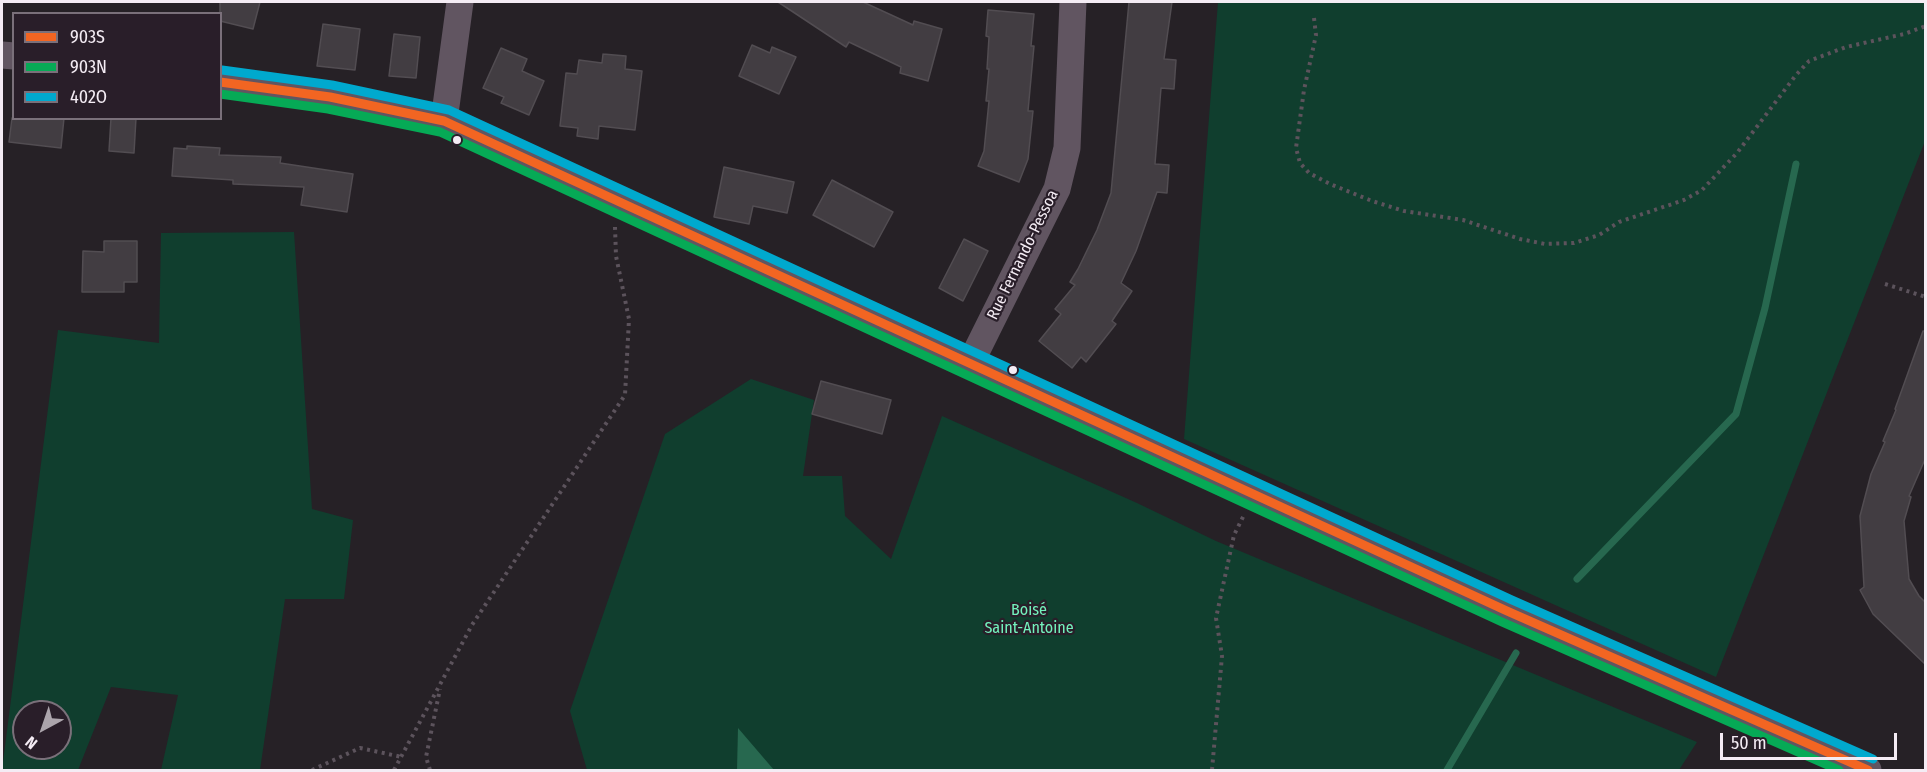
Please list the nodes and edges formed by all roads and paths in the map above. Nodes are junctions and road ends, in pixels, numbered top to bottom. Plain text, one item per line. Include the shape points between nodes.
1 (460, 2) edge
2 (1073, 2) edge
3 (1314, 18) dead end
4 (1926, 26) edge
5 (222, 82) edge
6 (444, 122) junction
7 (614, 199) junction
8 (1885, 284) dead end
9 (1926, 297) edge
10 (971, 362) junction
11 (1255, 494) junction
12 (441, 682) junction
13 (402, 757) junction
14 (312, 771) edge
15 (394, 771) edge
16 (430, 771) edge
17 (1212, 771) edge
18 (1868, 771) edge

1 - 6 street
2 - 10 street, Rue Fernando-Pessoa via 1067,148 1057,189
3 - 4 path via 1316,35 1296,148 1300,163 1308,172 1404,211 1463,220 1545,244 1574,243 1599,235 1619,222 1702,190 1737,153 1809,62 1846,47
5 - 6 street via 330,97
6 - 7 street
7 - 10 street
7 - 12 path via 616,256 629,319 625,395 472,625
8 - 9 path
10 - 11 street
11 - 17 path via 1234,535 1216,618 1222,656
11 - 18 street
12 - 13 path
12 - 16 path via 426,757
13 - 14 path via 360,748
13 - 15 path

